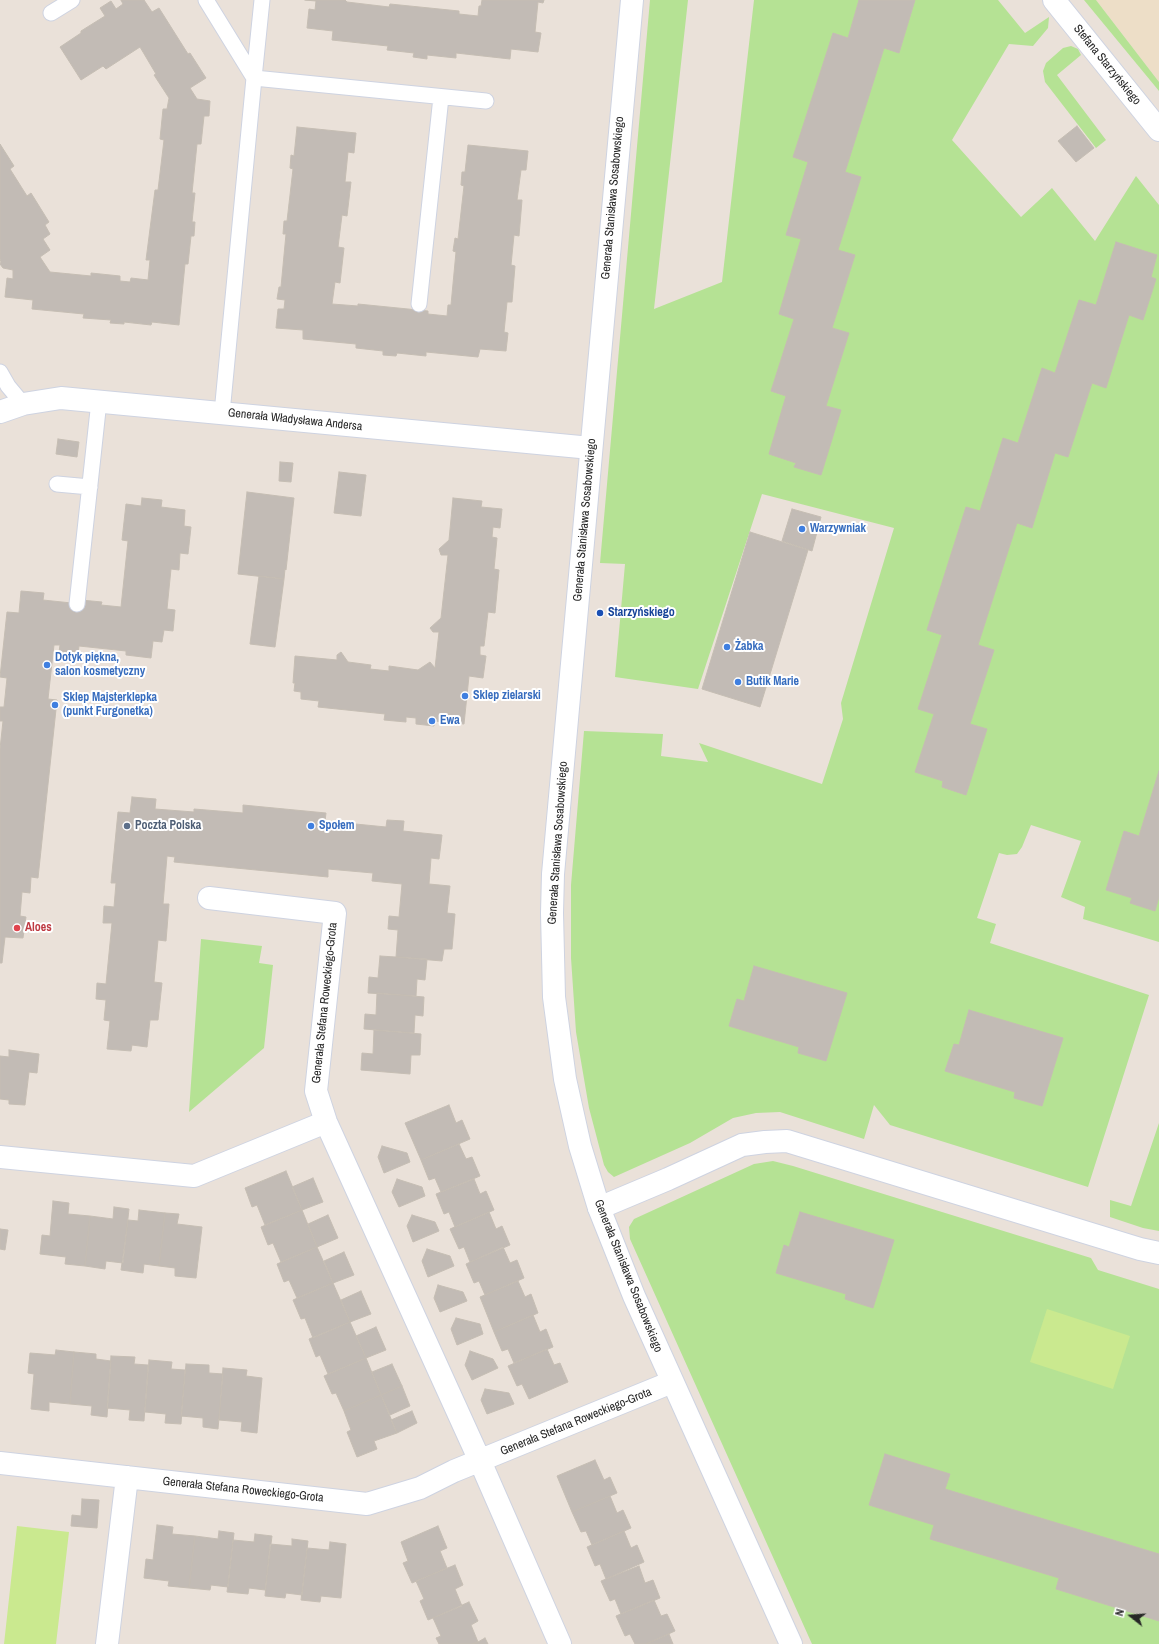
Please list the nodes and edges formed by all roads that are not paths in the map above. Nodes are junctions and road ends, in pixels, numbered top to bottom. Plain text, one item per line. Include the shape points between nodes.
1 (72, 0) edge
2 (206, 0) edge
3 (262, 0) edge
4 (632, 0) edge
5 (1054, 0) edge
6 (51, 13) dead end
7 (254, 78) junction
8 (441, 97) junction
9 (486, 101) dead end
10 (1159, 130) edge
11 (419, 304) dead end
12 (0, 372) edge
13 (99, 401) junction
14 (23, 404) junction
15 (0, 412) edge
16 (222, 413) junction
17 (591, 448) junction
18 (57, 484) dead end
19 (90, 487) junction
20 (77, 604) dead end
21 (209, 898) dead end
22 (326, 1122) junction
23 (0, 1156) edge
24 (599, 1208) junction
25 (1159, 1253) edge
26 (672, 1382) junction
27 (480, 1461) junction
28 (0, 1463) edge
29 (127, 1477) junction
30 (107, 1644) edge
31 (560, 1644) edge
32 (791, 1644) edge

1 - 6 lane
2 - 7 lane
3 - 7 lane
4 - 17 street, Generała Stanisława Sosabowskiego
5 - 10 street, Stefana Starzyńskiego
7 - 8 lane
7 - 16 lane
8 - 9 lane
8 - 11 lane
12 - 14 lane
13 - 14 street, Generała Władysława Andersa via 61,398
13 - 16 street, Generała Władysława Andersa
13 - 19 lane
14 - 15 street, Generała Władysława Andersa
16 - 17 street, Generała Władysława Andersa
17 - 24 street, Generała Stanisława Sosabowskiego via 552,913 554,997 565,1079 580,1146
18 - 19 lane
19 - 20 lane
21 - 22 street, Generała Stefana Roweckiego-Grota via 335,913 316,1091
22 - 23 street via 194,1176
22 - 27 street, Generała Stefana Roweckiego-Grota
24 - 25 street via 742,1145 787,1141
24 - 26 street, Generała Stanisława Sosabowskiego
26 - 27 street, Generała Stefana Roweckiego-Grota
26 - 32 street, Generała Stanisława Sosabowskiego
27 - 29 street, Generała Stefana Roweckiego-Grota via 420,1488 367,1504
27 - 31 street, Generała Stefana Roweckiego-Grota
28 - 29 street, Generała Stefana Roweckiego-Grota
29 - 30 street

